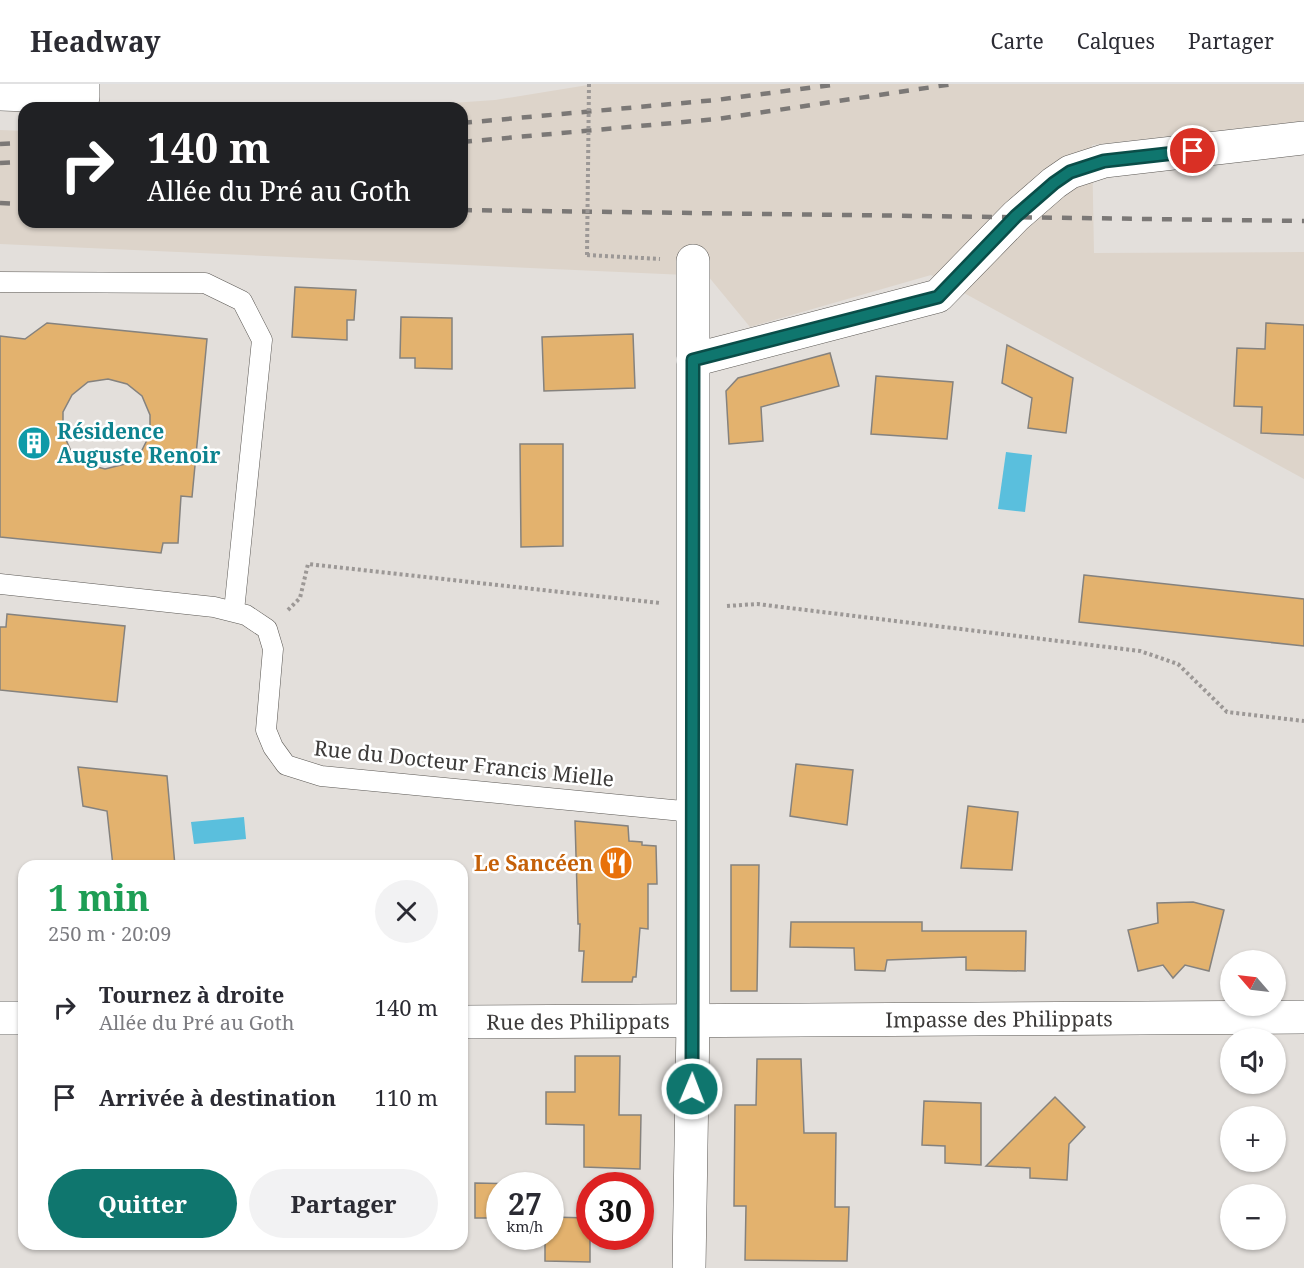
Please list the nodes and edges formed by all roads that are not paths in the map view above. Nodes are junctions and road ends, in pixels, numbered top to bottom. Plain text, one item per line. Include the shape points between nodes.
1 (84, 84) edge
2 (0, 94) edge
3 (1304, 138) edge
4 (678, 260) road end
5 (0, 282) edge
6 (693, 360) junction
7 (0, 584) edge
8 (234, 611) junction
9 (693, 812) junction
10 (1304, 1017) edge
11 (0, 1018) edge
12 (18, 1018) edge
13 (693, 1022) junction
14 (468, 1023) edge
15 (689, 1268) edge

1 - 2 street via 83,96
3 - 6 street via 1104,161 1083,167 1054,183 1016,216 938,297
4 - 6 street
5 - 8 lane via 205,283 242,301 262,340
6 - 9 street
7 - 8 lane
8 - 9 lane, Rue du Docteur Francis Mielle via 267,629 273,649 266,730 286,765 321,776
9 - 13 street
10 - 13 street, Impasse des Philippats
11 - 12 street
13 - 14 street, Rue des Philippats
13 - 15 street

